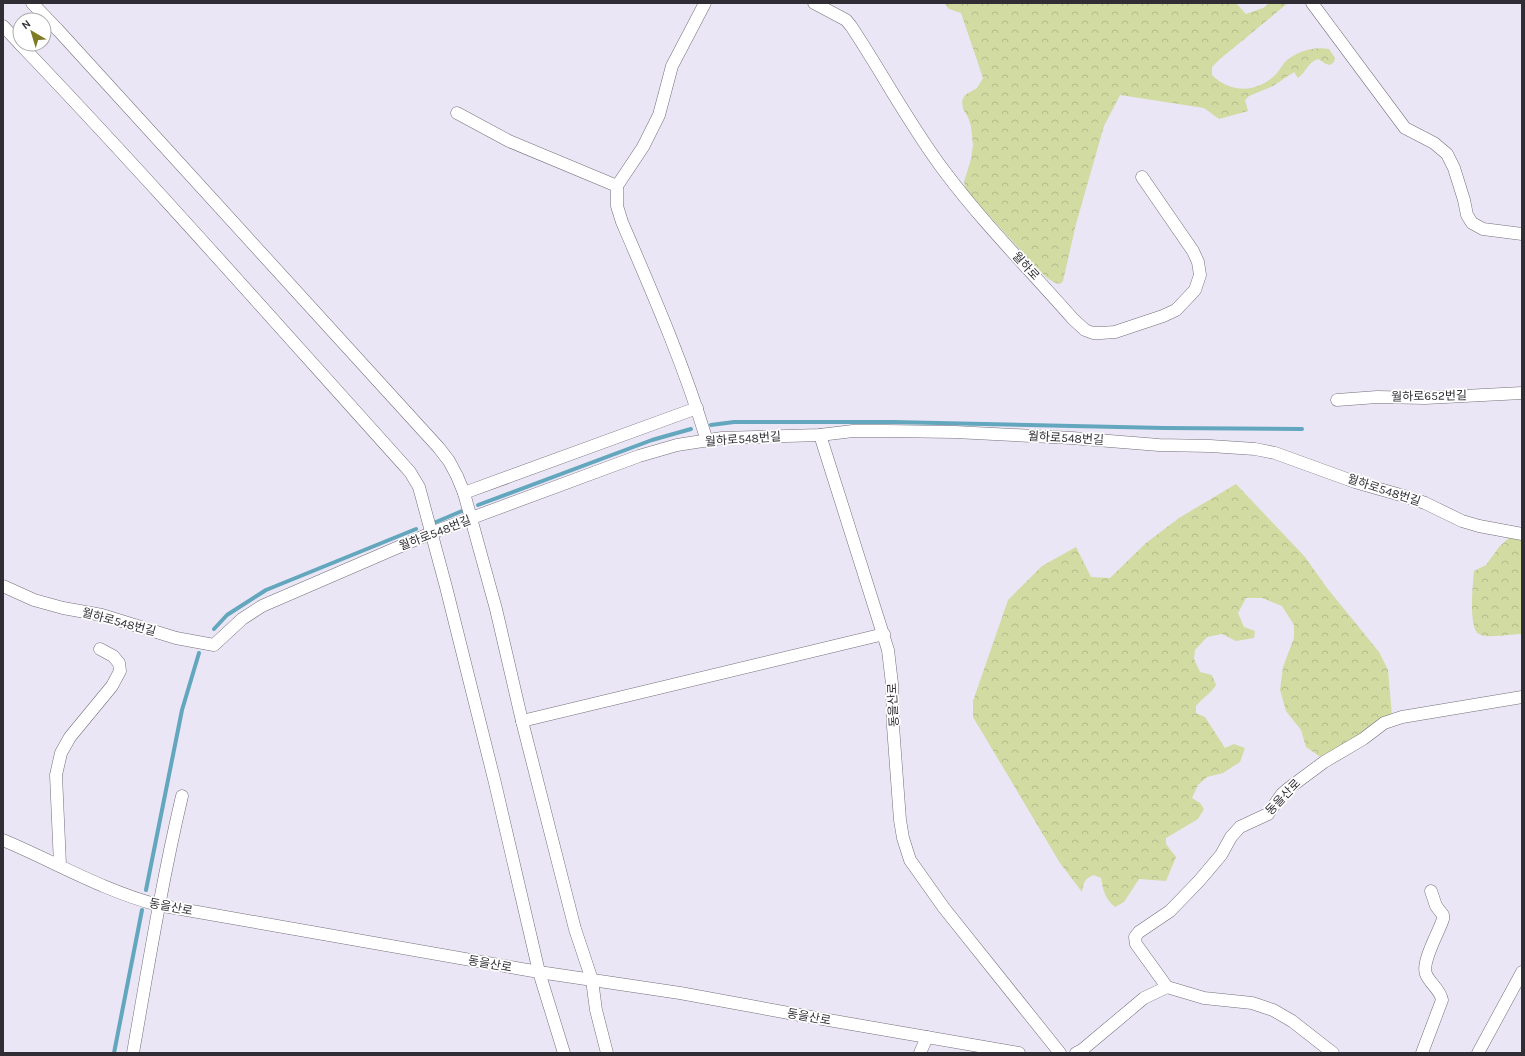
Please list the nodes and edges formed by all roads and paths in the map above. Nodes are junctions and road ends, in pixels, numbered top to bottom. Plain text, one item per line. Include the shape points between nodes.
1 (32, 3) edge
2 (705, 3) edge
3 (814, 3) edge
4 (1312, 3) edge
5 (3, 26) edge
6 (12, 36) edge
7 (27, 52) edge
8 (457, 113) dead end
9 (1142, 177) dead end
10 (617, 186) junction
11 (1522, 234) edge
12 (1522, 393) edge
13 (1337, 400) dead end
14 (697, 408) junction
15 (820, 435) junction
16 (707, 441) junction
17 (464, 493) junction
18 (471, 519) junction
19 (431, 533) junction
20 (1522, 534) edge
21 (3, 586) edge
22 (884, 634) junction
23 (100, 649) dead end
24 (1522, 697) edge
25 (522, 721) junction
26 (182, 796) dead end
27 (3, 840) edge
28 (60, 865) junction
29 (1431, 891) dead end
30 (158, 905) junction
31 (539, 972) junction
32 (1522, 972) edge
33 (592, 980) junction
34 (1167, 987) junction
35 (927, 1037) junction
36 (132, 1053) edge
37 (564, 1053) edge
38 (606, 1053) edge
39 (920, 1053) edge
40 (1020, 1053) edge
41 (1060, 1053) edge
42 (1076, 1053) edge
43 (1333, 1053) edge
44 (1422, 1053) edge
45 (1478, 1053) edge

1 - 17 street via 439,448 452,466
2 - 10 street via 672,66 659,115 643,147
3 - 9 street, 월하로 via 846,20 945,173 986,223 1073,319 1085,330 1093,333 1115,332 1176,310 1195,290 1200,275 1193,251
4 - 11 street via 1405,128 1434,142 1446,154 1454,168 1467,215 1472,223 1483,229
5 - 6 street
7 - 19 street via 410,472 419,487
8 - 10 street via 509,141
10 - 14 street via 617,206 622,222 668,330
12 - 13 street, 월하로652번길
14 - 16 street
14 - 17 street
15 - 16 street, 월하로548번길 via 722,438
15 - 20 street, 월하로548번길 via 853,431 955,432 1255,449 1275,453 1355,482 1404,496 1462,521
15 - 22 street, 동을산로
16 - 18 street, 월하로548번길 via 677,445 639,456
17 - 18 street
18 - 19 street, 월하로548번길
18 - 25 street via 496,609
19 - 21 street, 월하로548번길 via 262,606 242,619 214,645 176,638 102,615 34,600
19 - 31 street via 489,760
22 - 25 street
22 - 41 street, 동을산로 via 892,684 900,820 910,860 944,908
23 - 28 street via 113,656 119,663 120,671 70,737 61,753 56,790
24 - 34 street, 동을산로 via 1402,717 1384,723 1306,774 1282,794 1268,814 1240,827 1199,881 1170,911 1139,932 1135,938 1136,944
25 - 33 street via 575,928
26 - 30 street
27 - 28 street, 동을산로
28 - 30 street, 동을산로 via 120,894
29 - 44 street via 1443,919 1425,971 1442,1000
30 - 31 street, 동을산로
30 - 36 street
31 - 33 street, 동을산로
31 - 37 street
32 - 45 street
33 - 35 street, 동을산로
33 - 38 street
34 - 42 street via 1144,998
34 - 43 street via 1204,998 1252,1003 1273,1010 1292,1020
35 - 39 street
35 - 40 street, 동을산로

